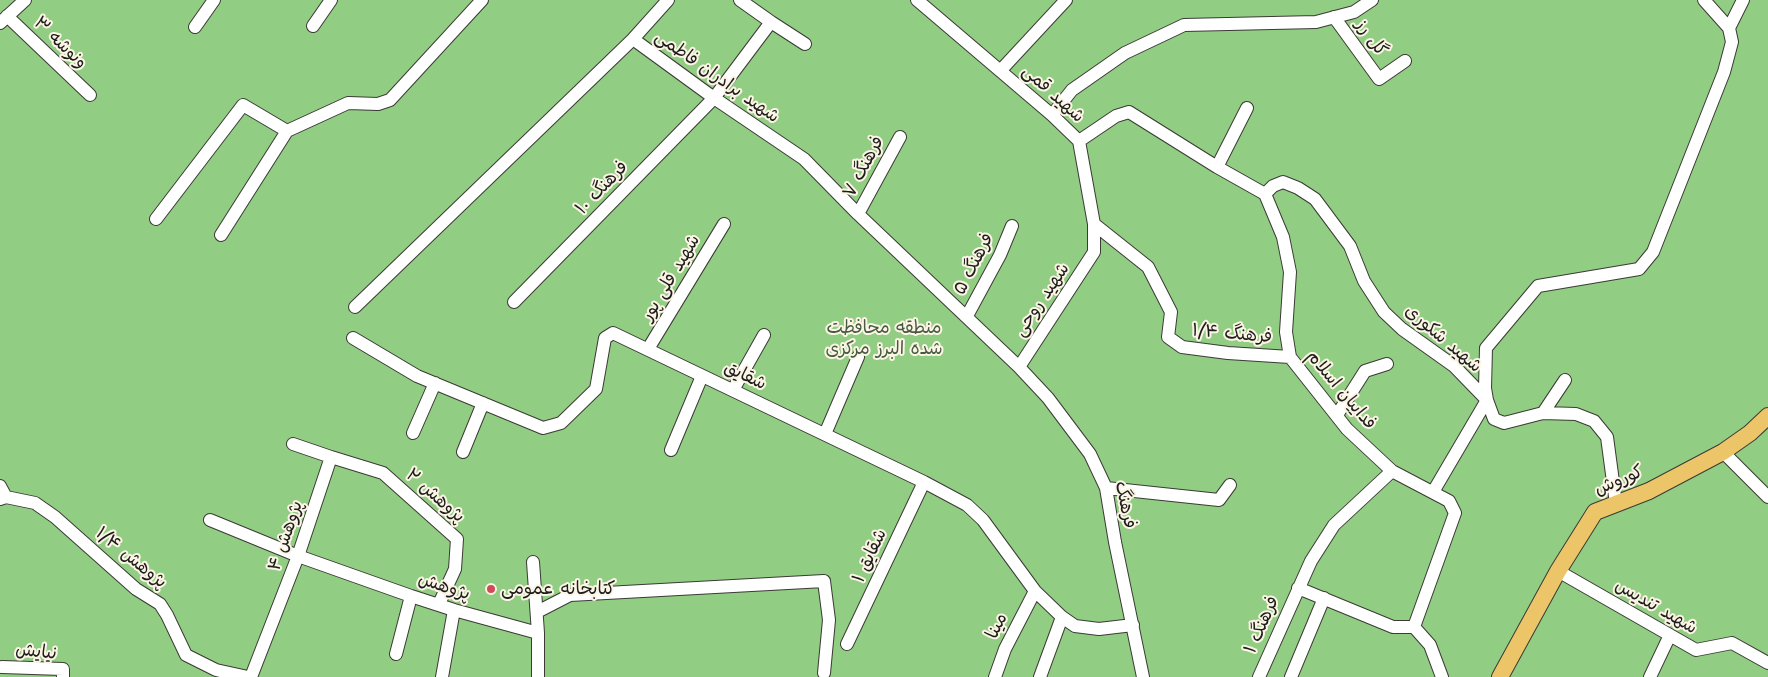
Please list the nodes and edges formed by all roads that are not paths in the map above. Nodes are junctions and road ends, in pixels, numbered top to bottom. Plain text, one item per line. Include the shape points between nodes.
1 (25, 0) edge
2 (214, 0) edge
3 (331, 0) edge
4 (482, 0) edge
5 (668, 0) edge
6 (740, 0) edge
7 (917, 0) edge
8 (1066, 0) edge
9 (1372, 0) edge
10 (1704, 0) edge
11 (1742, 0) edge
12 (1334, 17) junction
13 (3, 19) edge
14 (771, 22) junction
15 (313, 26) dead end
16 (195, 27) dead end
17 (1729, 28) junction
18 (633, 38) junction
19 (805, 44) dead end
20 (1405, 61) dead end
21 (1001, 70) junction
22 (90, 95) dead end
23 (714, 98) junction
24 (1247, 108) dead end
25 (1052, 115) junction
26 (287, 131) junction
27 (900, 137) dead end
28 (1079, 141) junction
29 (1217, 167) junction
30 (1265, 194) junction
31 (858, 214) junction
32 (156, 219) dead end
33 (724, 224) dead end
34 (1094, 224) junction
35 (1012, 226) dead end
36 (221, 235) dead end
37 (1094, 252) joint
38 (514, 302) dead end
39 (355, 307) dead end
40 (967, 316) junction
41 (764, 335) dead end
42 (353, 338) dead end
43 (648, 349) junction
44 (858, 357) dead end
45 (1290, 357) junction
46 (1388, 364) dead end
47 (1019, 366) junction
48 (702, 376) junction
49 (1566, 380) dead end
50 (435, 383) junction
51 (733, 390) junction
52 (1487, 400) junction
53 (483, 403) junction
54 (1543, 413) junction
55 (1337, 415) junction
56 (1768, 416) edge
57 (413, 433) dead end
58 (824, 434) junction
59 (293, 444) dead end
60 (671, 450) dead end
61 (463, 452) dead end
62 (1724, 452) junction
63 (331, 457) junction
64 (1392, 471) junction
65 (924, 482) junction
66 (1230, 485) dead end
67 (0, 486) edge
68 (1106, 488) junction
69 (1433, 492) junction
70 (1768, 497) edge
71 (3, 498) edge
72 (1616, 504) junction
73 (210, 520) dead end
74 (298, 556) junction
75 (533, 562) dead end
76 (1558, 571) junction
77 (1298, 588) junction
78 (1034, 591) junction
79 (411, 596) junction
80 (1324, 598) junction
81 (439, 604) junction
82 (454, 610) junction
83 (536, 612) junction
84 (1062, 617) junction
85 (1133, 625) junction
86 (1414, 627) junction
87 (538, 633) junction
88 (1670, 635) junction
89 (847, 644) dead end
90 (396, 654) dead end
91 (1768, 664) edge
92 (2, 667) dead end
93 (824, 673) dead end
94 (62, 677) edge
95 (250, 677) edge
96 (442, 677) edge
97 (538, 677) edge
98 (995, 677) edge
99 (1040, 677) edge
100 (1143, 677) edge
101 (1259, 677) edge
102 (1291, 677) edge
103 (1442, 677) edge
104 (1500, 677) edge
105 (1650, 677) edge

1 - 13 street
2 - 16 street
3 - 15 street
4 - 26 street via 390,100 378,104 348,103
5 - 18 street
6 - 14 street
7 - 21 street, شهید قمی
8 - 21 street
9 - 12 street via 1354,12
10 - 17 street
11 - 17 street
12 - 20 street, گل رز via 1379,78
12 - 25 street via 1316,22 1184,25 1125,54 1072,90
13 - 22 street, ونوشه ۳
14 - 19 street
14 - 23 street, فرهنگ ۱۰
17 - 52 street via 1732,42 1724,72 1653,252 1639,269 1538,286 1486,348
18 - 23 street, شهید برادران فاطمی
18 - 39 street, شهید برادران فاطمی
21 - 25 street, شهید قمی
23 - 31 street, شهید برادران فاطمی via 804,159
23 - 38 street, فرهنگ ۱۰
24 - 29 street
25 - 28 street, شهید قمی
26 - 32 street via 243,105
26 - 36 street
27 - 31 street, فرهنگ ۷
28 - 29 street via 1116,116 1130,112
28 - 34 street, شهید قمی
29 - 30 street
30 - 45 street, فداییان اسلام via 1283,237 1290,272 1286,332
30 - 52 street, شهید شکوری via 1283,182 1315,199 1350,246 1364,281 1384,312 1454,366
31 - 40 street, شهید برادران فاطمی
33 - 43 street, شهید قلی پور
34 - 37 street, شهید قمی
34 - 45 street, فرهنگ ۱/۴ via 1148,267 1171,312 1168,337 1182,347
35 - 40 street, فرهنگ ۵
37 - 47 street, شهید روحی
40 - 47 street, شهید برادران فاطمی
41 - 51 street
42 - 50 street, شقایق
43 - 48 street, شقایق
43 - 53 street, شقایق via 613,333 605,338 596,388 562,423 543,428
44 - 58 street
45 - 55 street, فداییان اسلام
46 - 55 street via 1365,371
47 - 68 street, فرهنگ via 1090,454
48 - 51 street, شقایق
48 - 60 street
49 - 54 street
50 - 53 street, شقایق
50 - 57 street
51 - 58 street, شقایق
52 - 54 street, شهید شکوری via 1494,419 1504,423
52 - 69 street
53 - 61 street
54 - 72 street, شهید شکوری via 1576,414 1594,421 1607,437
55 - 64 street, فداییان اسلام via 1347,429
56 - 62 main road, کوروش
58 - 65 street, شقایق
59 - 63 street
62 - 70 street
62 - 72 main road, کوروش via 1649,491
63 - 74 street, پژوهش ۴
63 - 81 street, پژوهش ۲ via 383,474 457,539 454,569
64 - 69 street, فداییان اسلام
64 - 77 street, فرهنگ ۱ via 1334,525
65 - 78 street, شقایق via 967,505 983,520
65 - 89 street, شقایق ۱
66 - 68 street via 1219,500
67 - 71 street
68 - 85 street, فرهنگ
69 - 86 street, فداییان اسلام via 1449,501 1455,513
71 - 95 street, پژوهش ۱/۴ via 35,503 136,589 160,604 186,655 216,670
72 - 76 main road, کوروش via 1595,512
73 - 74 street, پژوهش
74 - 79 street, پژوهش
74 - 95 street, پژوهش ۴
75 - 83 street
76 - 88 street, شهید تندیس
76 - 104 main road, کوروش
77 - 80 street
77 - 101 street, فرهنگ ۱
78 - 84 street, شقایق
78 - 98 street, مینا
79 - 81 street, پژوهش
79 - 90 street
80 - 86 street via 1393,626
80 - 102 street
81 - 82 street, پژوهش
82 - 87 street, پژوهش
82 - 96 street
83 - 87 street
83 - 93 street via 570,595 824,581 829,620
84 - 85 street, شقایق via 1075,626 1091,628
84 - 99 street
85 - 100 street, فرهنگ
86 - 103 street via 1430,645
87 - 97 street
88 - 91 street, شهید تندیس via 1696,650 1732,643
88 - 105 street
92 - 94 street, نیایش via 63,670

